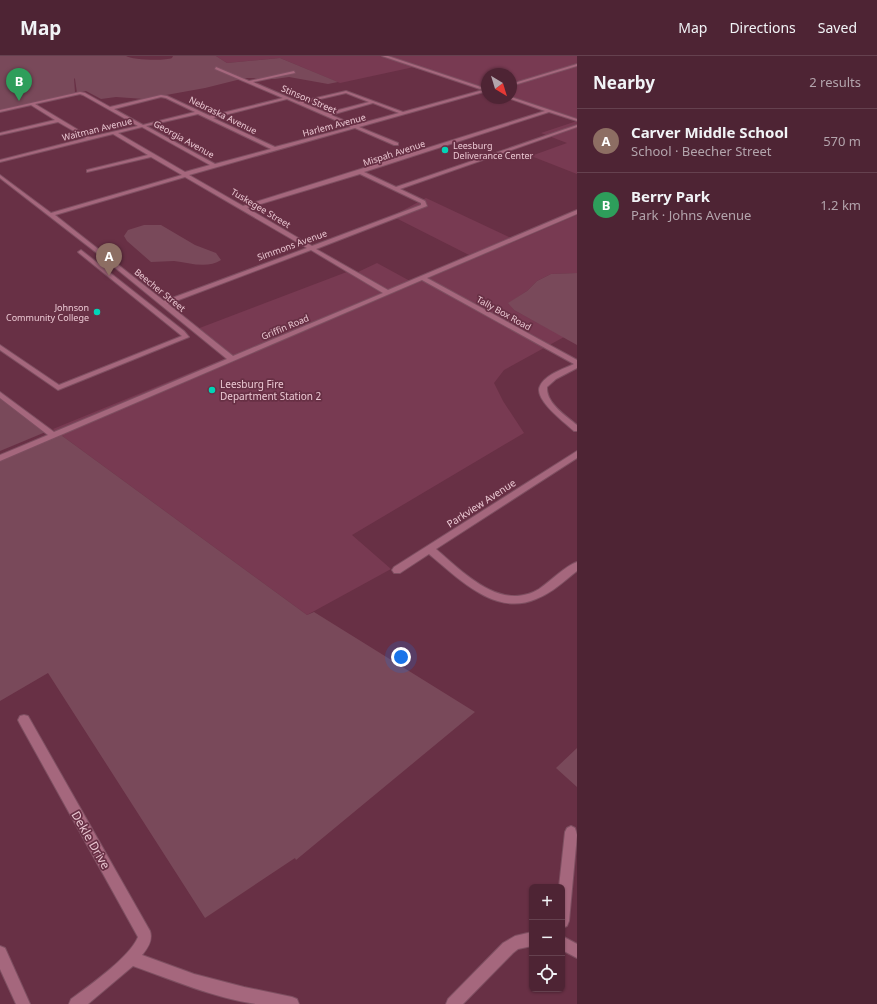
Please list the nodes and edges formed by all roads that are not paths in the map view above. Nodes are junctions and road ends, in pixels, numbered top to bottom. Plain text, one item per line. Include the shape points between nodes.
1 (384, 56) edge
2 (577, 65) edge
3 (216, 68) dead end
4 (294, 72) dead end
5 (250, 82) junction
6 (517, 83) edge
7 (481, 88) edge
8 (481, 92) edge
9 (287, 98) junction
10 (517, 100) edge
11 (374, 102) junction
12 (299, 103) junction
13 (32, 104) junction
14 (111, 108) junction
15 (0, 111) edge
16 (549, 111) junction
17 (199, 112) junction
18 (402, 113) junction
19 (326, 115) junction
20 (210, 118) junction
21 (59, 120) junction
22 (577, 120) edge
23 (142, 126) junction
24 (577, 126) edge
25 (355, 127) junction
26 (114, 133) junction
27 (0, 134) edge
28 (90, 139) junction
29 (396, 144) dead end
30 (275, 149) junction
31 (152, 155) junction
32 (0, 161) edge
33 (215, 166) junction
34 (89, 171) dead end
35 (360, 172) junction
36 (186, 174) junction
37 (0, 176) edge
38 (396, 189) junction
39 (243, 208) junction
40 (577, 212) edge
41 (50, 215) junction
42 (311, 248) junction
43 (81, 252) dead end
44 (423, 278) junction
45 (388, 293) junction
46 (163, 304) junction
47 (0, 347) edge
48 (232, 359) junction
49 (577, 364) edge
50 (0, 394) edge
51 (577, 430) edge
52 (53, 435) junction
53 (577, 454) edge
54 (0, 458) edge
55 (430, 549) junction
56 (577, 566) edge
57 (397, 570) dead end
58 (24, 720) dead end
59 (571, 832) dead end
60 (562, 920) edge
61 (529, 940) edge
62 (565, 945) edge
63 (577, 950) edge
64 (0, 953) edge
65 (131, 958) junction
66 (23, 1004) edge
67 (76, 1004) edge
68 (292, 1004) edge
69 (453, 1004) edge

1 - 7 street
2 - 6 street
3 - 5 street, Stinson Street
4 - 5 street
5 - 9 street, Stinson Street
8 - 18 street, Harlem Avenue
9 - 12 street, Stinson Street
9 - 20 street
10 - 16 street
11 - 12 street via 346,92
11 - 18 street
11 - 19 street
12 - 19 street, Stinson Street
13 - 14 street, Georgia Avenue via 81,93
13 - 15 street
13 - 21 street
14 - 17 street, Nebraska Avenue via 163,96
14 - 23 street, Georgia Avenue
16 - 22 street
16 - 35 street, Mispah Avenue
17 - 20 street, Nebraska Avenue
17 - 23 street, Waitman Avenue
18 - 25 street, Harlem Avenue
19 - 25 street, Stinson Street
20 - 30 street, Nebraska Avenue
21 - 27 street
21 - 28 street
23 - 26 street, Waitman Avenue
23 - 33 street, Georgia Avenue
24 - 38 street
25 - 29 street, Stinson Street
25 - 30 street, Harlem Avenue
26 - 28 street, Waitman Avenue
26 - 31 street, Tuskegee Street
28 - 32 street, Waitman Avenue
30 - 33 street, Harlem Avenue
31 - 34 street
31 - 36 street, Tuskegee Street
33 - 36 street, Harlem Avenue
35 - 38 street
35 - 39 street, Mispah Avenue
36 - 39 street, Tuskegee Street
36 - 41 street, Harlem Avenue
37 - 41 street, Beecher Street
38 - 42 street, Simmons Avenue via 424,204 422,207
39 - 42 street, Tuskegee Street
40 - 44 street, Griffin Road
41 - 46 street, Beecher Street
42 - 45 street, Tuskegee Street
42 - 46 street, Simmons Avenue
43 - 47 street via 186,337 58,388
44 - 45 street, Griffin Road
44 - 49 street, Tally Box Road
45 - 48 street, Griffin Road
46 - 48 street, Beecher Street
48 - 52 street, Griffin Road
49 - 51 street via 550,380 542,391 553,407
50 - 52 street
52 - 54 street, Griffin Road
53 - 55 street, Parkview Avenue
55 - 56 street via 476,587 508,601 533,597
55 - 57 street, Parkview Avenue
58 - 65 street, Dekle Drive via 145,936 145,940
59 - 60 street
61 - 69 street via 515,943 508,948
62 - 63 street
64 - 66 street
65 - 67 street
65 - 68 street via 194,981

